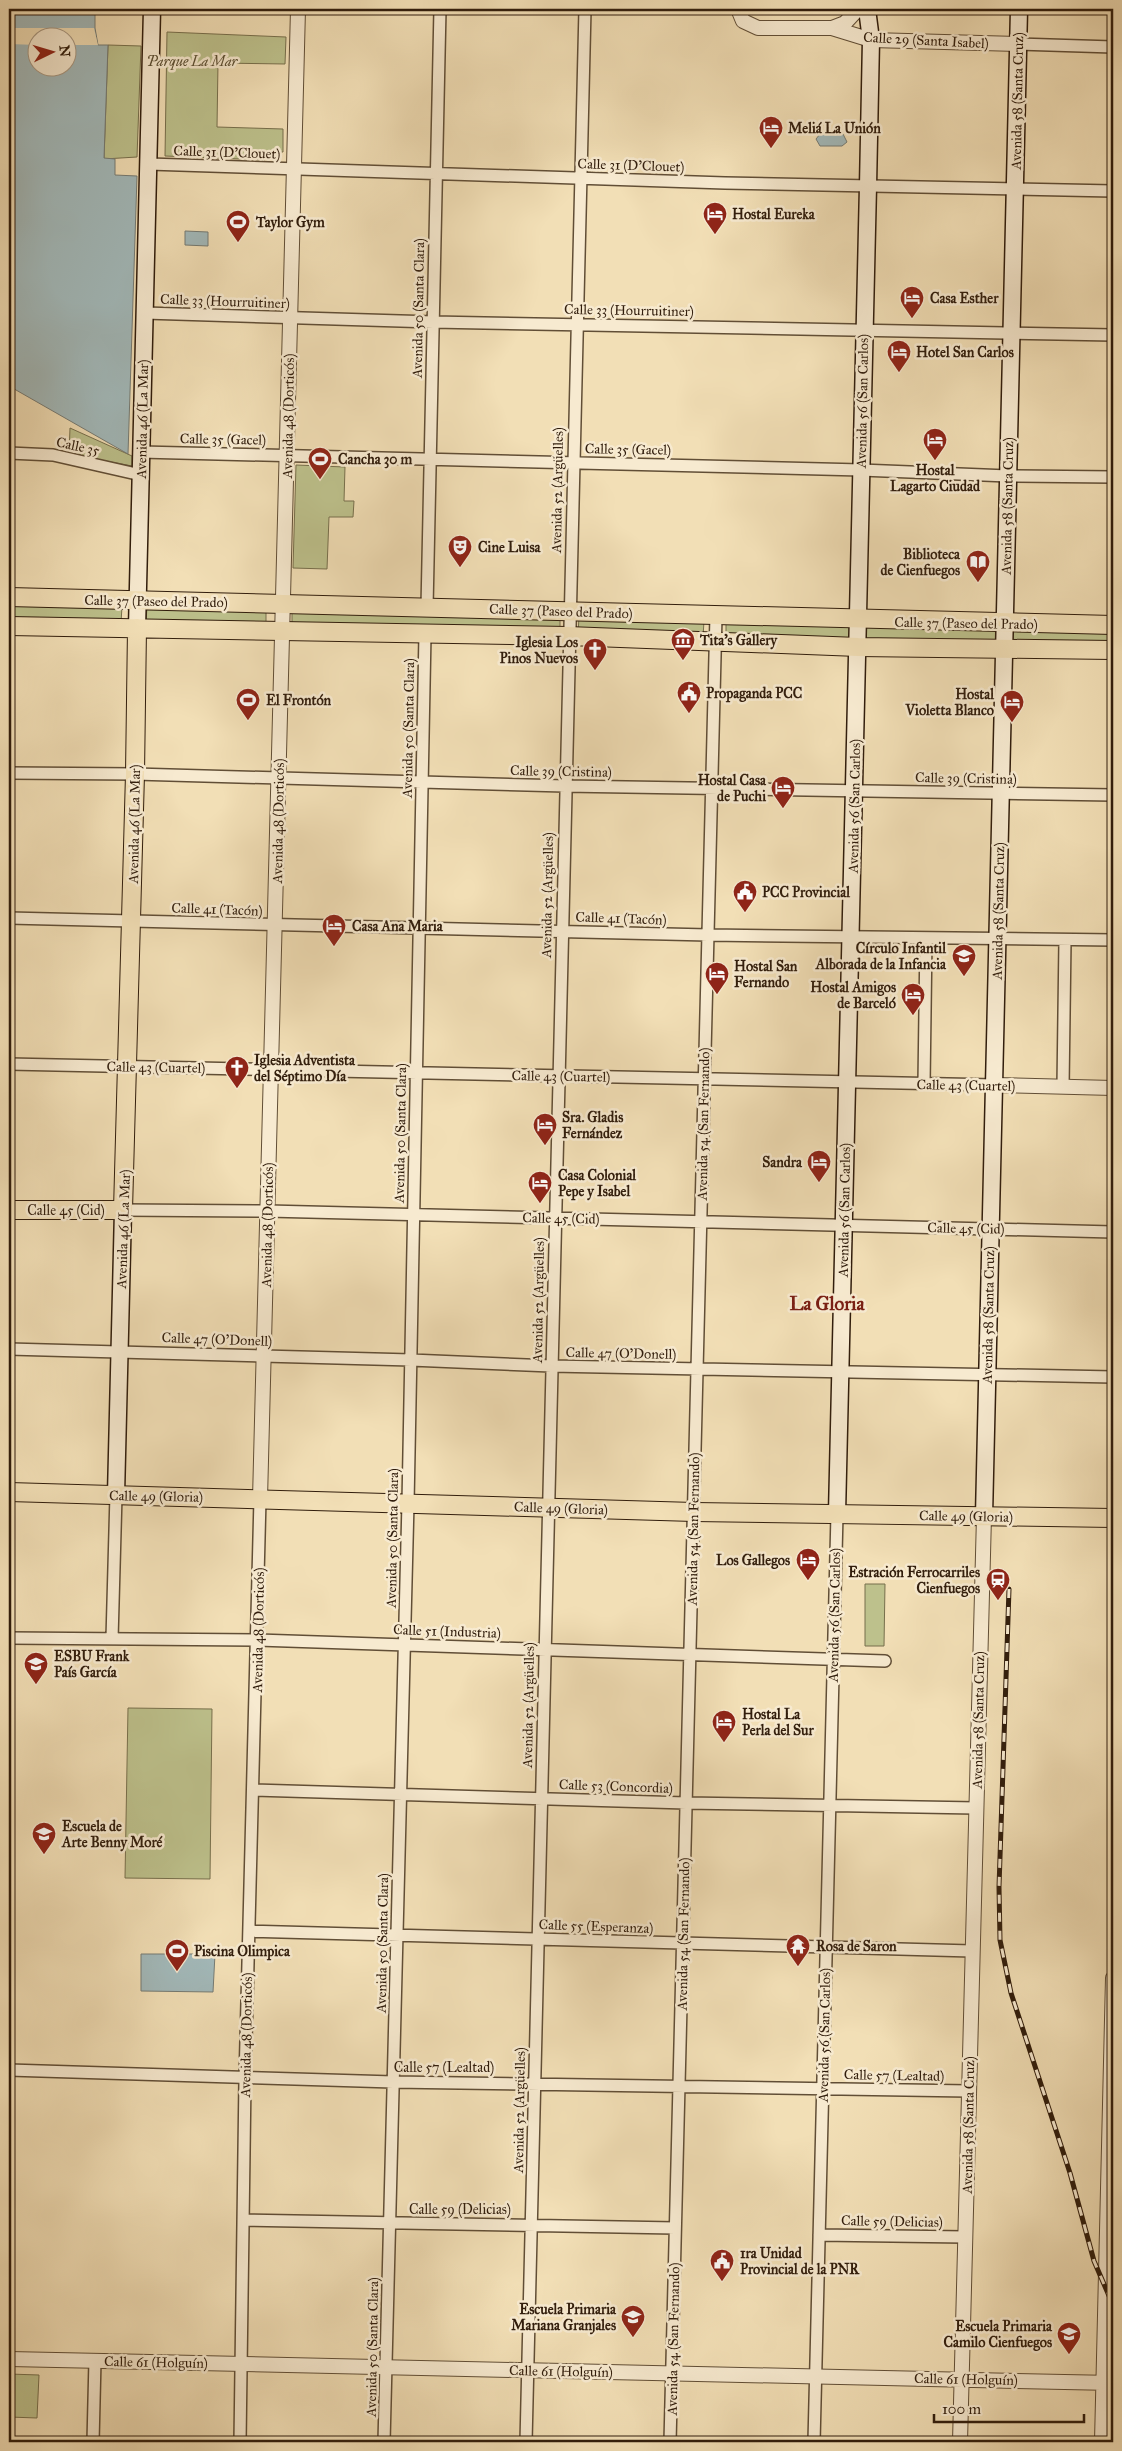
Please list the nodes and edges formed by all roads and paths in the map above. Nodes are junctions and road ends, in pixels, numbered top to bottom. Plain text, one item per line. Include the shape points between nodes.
1 (152, 9) edge
2 (298, 9) edge
3 (440, 9) edge
4 (585, 9) edge
5 (858, 9) edge
6 (867, 9) edge
7 (1019, 9) edge
8 (740, 15) edge
9 (832, 28) junction
10 (871, 40) junction
11 (1018, 44) junction
12 (1113, 47) edge
13 (148, 164) junction
14 (294, 169) junction
15 (436, 174) junction
16 (580, 178) junction
17 (868, 186) junction
18 (1015, 188) junction
19 (1113, 191) edge
20 (145, 313) junction
21 (290, 318) junction
22 (433, 322) junction
23 (576, 325) junction
24 (864, 329) junction
25 (1012, 332) junction
26 (1113, 335) edge
27 (141, 452) junction
28 (9, 453) edge
29 (287, 455) junction
30 (430, 459) junction
31 (573, 462) junction
32 (861, 470) junction
33 (141, 475) junction
34 (1008, 476) junction
35 (1113, 477) edge
36 (9, 597) edge
37 (138, 602) junction
38 (283, 604) junction
39 (427, 607) junction
40 (569, 611) junction
41 (716, 616) junction
42 (859, 620) junction
43 (1005, 624) junction
44 (9, 626) edge
45 (1113, 626) edge
46 (137, 628) junction
47 (282, 632) junction
48 (425, 634) junction
49 (568, 636) junction
50 (715, 643) junction
51 (858, 647) junction
52 (1004, 649) junction
53 (1113, 650) edge
54 (9, 773) edge
55 (135, 774) junction
56 (279, 778) junction
57 (422, 782) junction
58 (565, 786) junction
59 (712, 789) junction
60 (855, 790) junction
61 (1001, 794) junction
62 (1113, 795) edge
63 (9, 918) edge
64 (131, 921) junction
65 (275, 926) junction
66 (419, 927) junction
67 (561, 932) junction
68 (708, 936) junction
69 (851, 937) junction
70 (926, 938) junction
71 (997, 940) junction
72 (1065, 940) junction
73 (1113, 940) edge
74 (9, 1064) edge
75 (128, 1066) junction
76 (271, 1069) junction
77 (416, 1073) junction
78 (558, 1076) junction
79 (704, 1079) junction
80 (848, 1082) junction
81 (924, 1084) junction
82 (994, 1085) junction
83 (1063, 1087) junction
84 (1113, 1088) edge
85 (9, 1210) edge
86 (123, 1210) junction
87 (268, 1211) junction
88 (414, 1215) junction
89 (554, 1218) junction
90 (701, 1222) junction
91 (844, 1225) junction
92 (990, 1229) junction
93 (1113, 1232) edge
94 (9, 1349) edge
95 (119, 1351) junction
96 (264, 1356) junction
97 (410, 1360) junction
98 (551, 1366) junction
99 (697, 1370) junction
100 (840, 1373) junction
101 (987, 1375) junction
102 (1113, 1377) edge
103 (9, 1492) edge
104 (116, 1495) junction
105 (260, 1499) junction
106 (408, 1503) junction
107 (548, 1508) junction
108 (694, 1512) junction
109 (837, 1514) junction
110 (984, 1516) junction
111 (1113, 1518) edge
112 (9, 1638) edge
113 (112, 1639) junction
114 (258, 1640) junction
115 (404, 1644) junction
116 (544, 1649) junction
117 (690, 1656) junction
118 (833, 1660) junction
119 (885, 1660) dead end
120 (254, 1790) junction
121 (400, 1794) junction
122 (541, 1798) junction
123 (686, 1803) junction
124 (830, 1804) junction
125 (976, 1808) junction
126 (249, 1931) junction
127 (397, 1936) junction
128 (538, 1939) junction
129 (683, 1943) junction
130 (826, 1947) junction
131 (972, 1951) junction
132 (1113, 1978) edge
133 (9, 2070) edge
134 (245, 2079) junction
135 (393, 2082) junction
136 (534, 2083) junction
137 (679, 2086) junction
138 (823, 2088) junction
139 (969, 2091) junction
140 (1112, 2094) edge
141 (244, 2220) junction
142 (390, 2224) junction
143 (531, 2225) junction
144 (675, 2228) junction
145 (819, 2235) junction
146 (965, 2237) junction
147 (1110, 2239) edge
148 (9, 2359) edge
149 (95, 2360) junction
150 (241, 2364) junction
151 (386, 2367) junction
152 (528, 2371) junction
153 (672, 2374) junction
154 (816, 2376) junction
155 (962, 2379) junction
156 (1108, 2383) edge
157 (93, 2442) edge
158 (240, 2442) edge
159 (384, 2442) edge
160 (526, 2442) edge
161 (670, 2442) edge
162 (814, 2442) edge
163 (960, 2442) edge
164 (1102, 2442) edge

1 - 13 main road, Avenida 46 (La Mar)
2 - 14 street, Avenida 48 (Dorticós)
3 - 15 street, Avenida 50 (Santa Clara)
4 - 16 street, Avenida 52 (Argüelles)
5 - 9 street via 845,23
6 - 10 main road, Avenida 56 (San Carlos)
7 - 11 main road, Avenida 58 (Santa Cruz)
8 - 9 street, Calle 29 (Santa Isabel) via 758,28
9 - 10 street, Calle 29 (Santa Isabel)
10 - 11 street, Calle 29 (Santa Isabel)
10 - 17 main road, Avenida 56 (San Carlos)
11 - 12 street, Calle 29 (Santa Isabel)
11 - 18 main road, Avenida 58 (Santa Cruz)
13 - 14 street, Calle 31 (D'Clouet)
13 - 20 main road, Avenida 46 (La Mar)
14 - 15 street, Calle 31 (D'Clouet)
14 - 21 street, Avenida 48 (Dorticós)
15 - 16 street, Calle 31 (D'Clouet)
15 - 22 street, Avenida 50 (Santa Clara)
16 - 17 street, Calle 31 (D'Clouet)
16 - 23 street, Avenida 52 (Argüelles)
17 - 18 street, Calle 31 (D'Clouet)
17 - 24 main road, Avenida 56 (San Carlos)
18 - 19 street, Calle 31 (D'Clouet)
18 - 25 main road, Avenida 58 (Santa Cruz)
20 - 21 street, Calle 33 (Hourruitiner)
20 - 27 main road, Avenida 46 (La Mar)
21 - 22 street, Calle 33 (Hourruitiner)
21 - 29 street, Avenida 48 (Dorticós)
22 - 23 street, Calle 33 (Hourruitiner)
22 - 30 street, Avenida 50 (Santa Clara)
23 - 24 street, Calle 33 (Hourruitiner)
23 - 31 street, Avenida 52 (Argüelles)
24 - 25 street, Calle 33 (Hourruitiner)
24 - 32 main road, Avenida 56 (San Carlos)
25 - 26 street, Calle 33 (Hourruitiner)
25 - 34 main road, Avenida 58 (Santa Cruz)
27 - 29 street, Calle 35 (Gacel)
27 - 33 main road, Avenida 46 (La Mar)
28 - 33 street, Calle 35 via 53,455
29 - 30 street, Calle 35 (Gacel)
29 - 38 street, Avenida 48 (Dorticós)
30 - 31 street, Calle 35 (Gacel)
30 - 39 street, Avenida 50 (Santa Clara)
31 - 32 street, Calle 35 (Gacel)
31 - 40 street, Avenida 52 (Argüelles)
32 - 34 street, Calle 35 (Gacel)
32 - 42 main road, Avenida 56 (San Carlos)
33 - 37 main road, Avenida 46 (La Mar)
34 - 35 street, Calle 35 (Gacel)
34 - 43 main road, Avenida 58 (Santa Cruz)
36 - 37 main road, Calle 37 (Paseo del Prado)
37 - 38 main road, Calle 37 (Paseo del Prado)
37 - 46 main road, Avenida 46 (La Mar)
38 - 39 main road, Calle 37 (Paseo del Prado)
38 - 47 street, Avenida 48 (Dorticós)
39 - 40 main road, Calle 37 (Paseo del Prado)
40 - 41 main road, Calle 37 (Paseo del Prado)
40 - 49 street, Avenida 52 (Argüelles)
41 - 42 main road, Calle 37 (Paseo del Prado)
41 - 50 street, Avenida 54 (San Fernando)
42 - 43 main road, Calle 37 (Paseo del Prado)
42 - 51 main road, Avenida 56 (San Carlos)
43 - 45 main road, Calle 37 (Paseo del Prado)
43 - 52 main road, Avenida 58 (Santa Cruz)
44 - 46 main road, Calle 37 (Paseo del Prado)
46 - 47 main road, Calle 37 (Paseo del Prado)
46 - 55 main road, Avenida 46 (La Mar)
47 - 48 main road, Calle 37 (Paseo del Prado)
47 - 56 street, Avenida 48 (Dorticós)
48 - 49 main road, Calle 37 (Paseo del Prado)
48 - 57 street, Avenida 50 (Santa Clara)
49 - 50 main road, Calle 37 (Paseo del Prado)
49 - 58 street, Avenida 52 (Argüelles)
50 - 51 main road, Calle 37 (Paseo del Prado)
50 - 59 street, Avenida 54 (San Fernando)
51 - 52 main road, Calle 37 (Paseo del Prado)
51 - 60 main road, Avenida 56 (San Carlos)
52 - 53 main road, Calle 37 (Paseo del Prado)
52 - 61 main road, Avenida 58 (Santa Cruz)
54 - 55 street, Calle 39 (Cristina)
55 - 56 street, Calle 39 (Cristina)
55 - 64 main road, Avenida 46 (La Mar)
56 - 57 street, Calle 39 (Cristina)
56 - 65 street, Avenida 48 (Dorticós)
57 - 58 street, Calle 39 (Cristina)
57 - 66 street, Avenida 50 (Santa Clara)
58 - 59 street, Calle 39 (Cristina)
58 - 67 street, Avenida 52 (Argüelles)
59 - 60 street, Calle 39 (Cristina)
59 - 68 street, Avenida 54 (San Fernando)
60 - 61 street, Calle 39 (Cristina)
60 - 69 main road, Avenida 56 (San Carlos)
61 - 62 street, Calle 39 (Cristina)
61 - 71 main road, Avenida 58 (Santa Cruz)
63 - 64 street, Calle 41 (Tacón)
64 - 65 street, Calle 41 (Tacón)
64 - 75 main road, Avenida 46 (La Mar)
65 - 66 street, Calle 41 (Tacón)
65 - 76 street, Avenida 48 (Dorticós)
66 - 67 street, Calle 41 (Tacón)
66 - 77 street, Avenida 50 (Santa Clara)
67 - 68 street, Calle 41 (Tacón)
67 - 78 street, Avenida 52 (Argüelles)
68 - 69 street, Calle 41 (Tacón)
68 - 79 street, Avenida 54 (San Fernando)
69 - 70 street, Calle 41 (Tacón)
69 - 80 main road, Avenida 56 (San Carlos)
70 - 71 street, Calle 41 (Tacón)
70 - 81 street
71 - 72 street, Calle 41 (Tacón)
71 - 82 main road, Avenida 58 (Santa Cruz)
72 - 73 street, Calle 41 (Tacón)
72 - 83 street
74 - 75 street, Calle 43 (Cuartel)
75 - 76 street, Calle 43 (Cuartel)
75 - 86 main road, Avenida 46 (La Mar)
76 - 77 street, Calle 43 (Cuartel)
76 - 87 street, Avenida 48 (Dorticós)
77 - 78 street, Calle 43 (Cuartel)
77 - 88 street, Avenida 50 (Santa Clara)
78 - 79 street, Calle 43 (Cuartel)
78 - 89 street, Avenida 52 (Argüelles)
79 - 80 street, Calle 43 (Cuartel)
79 - 90 street, Avenida 54 (San Fernando)
80 - 81 street, Calle 43 (Cuartel)
80 - 91 main road, Avenida 56 (San Carlos)
81 - 82 street, Calle 43 (Cuartel)
82 - 83 street, Calle 43 (Cuartel)
82 - 92 main road, Avenida 58 (Santa Cruz)
83 - 84 street, Calle 43 (Cuartel)
85 - 86 main road, Calle 45 (Cid)
86 - 87 street, Calle 45 (Cid)
86 - 95 main road, Avenida 46 (La Mar)
87 - 88 street, Calle 45 (Cid)
87 - 96 street, Avenida 48 (Dorticós)
88 - 89 street, Calle 45 (Cid)
88 - 97 street, Avenida 50 (Santa Clara)
89 - 90 street, Calle 45 (Cid)
89 - 98 street, Avenida 52 (Argüelles)
90 - 91 street, Calle 45 (Cid)
90 - 99 street, Avenida 54 (San Fernando)
91 - 92 street, Calle 45 (Cid)
91 - 100 main road, Avenida 56 (San Carlos)
92 - 93 street, Calle 45 (Cid)
92 - 101 main road, Avenida 58 (Santa Cruz)
94 - 95 street, Calle 47 (O'Donell)
95 - 96 street, Calle 47 (O'Donell)
95 - 104 main road, Avenida 46 (La Mar)
96 - 97 street, Calle 47 (O'Donell)
96 - 105 street, Avenida 48 (Dorticós)
97 - 98 street, Calle 47 (O'Donell)
97 - 106 street, Avenida 50 (Santa Clara)
98 - 99 street, Calle 47 (O'Donell)
98 - 107 street, Avenida 52 (Argüelles)
99 - 100 street, Calle 47 (O'Donell)
99 - 108 street, Avenida 54 (San Fernando)
100 - 101 street, Calle 47 (O'Donell)
100 - 109 main road, Avenida 56 (San Carlos)
101 - 102 street, Calle 47 (O'Donell)
101 - 110 main road, Avenida 58 (Santa Cruz)
103 - 104 main road, Calle 49 (Gloria)
104 - 105 main road, Calle 49 (Gloria)
104 - 113 street, Avenida 46 (La Mar)
105 - 106 main road, Calle 49 (Gloria)
105 - 114 street, Avenida 48 (Dorticós)
106 - 107 main road, Calle 49 (Gloria)
106 - 115 street, Avenida 50 (Santa Clara)
107 - 108 main road, Calle 49 (Gloria)
107 - 116 street, Avenida 52 (Argüelles)
108 - 109 main road, Calle 49 (Gloria)
108 - 117 street, Avenida 54 (San Fernando)
109 - 110 main road, Calle 49 (Gloria)
109 - 118 street, Avenida 56 (San Carlos)
110 - 111 main road, Calle 49 (Gloria)
110 - 125 street, Avenida 58 (Santa Cruz)
112 - 113 street, Calle 51 (Industria)
113 - 114 street, Calle 51 (Industria)
114 - 115 street, Calle 51 (Industria)
114 - 120 street, Avenida 48 (Dorticós)
115 - 116 street, Calle 51 (Industria)
115 - 121 street, Avenida 50 (Santa Clara)
116 - 117 street, Calle 51 (Industria)
116 - 122 street, Avenida 52 (Argüelles)
117 - 118 street, Calle 51 (Industria)
117 - 123 street, Avenida 54 (San Fernando)
118 - 119 street, Calle 51 (Industria)
118 - 124 street, Avenida 56 (San Carlos)
120 - 121 street, Calle 53 (Concordia)
120 - 126 street, Avenida 48 (Dorticós)
121 - 122 street, Calle 53 (Concordia)
121 - 127 street, Avenida 50 (Santa Clara)
122 - 123 street, Calle 53 (Concordia)
122 - 128 street, Avenida 52 (Argüelles)
123 - 124 street, Calle 53 (Concordia)
123 - 129 street, Avenida 54 (San Fernando)
124 - 125 street, Calle 53 (Concordia)
124 - 130 street, Avenida 56 (San Carlos)
125 - 131 street, Avenida 58 (Santa Cruz)
126 - 127 street, Calle 55 (Esperanza)
126 - 134 street, Avenida 48 (Dorticós)
127 - 128 street, Calle 55 (Esperanza)
127 - 135 street, Avenida 50 (Santa Clara)
128 - 129 street, Calle 55 (Esperanza)
128 - 136 street, Avenida 52 (Argüelles)
129 - 130 street, Calle 55 (Esperanza)
129 - 137 street, Avenida 54 (San Fernando)
130 - 131 street, Calle 55 (Esperanza)
130 - 138 street, Avenida 56 (San Carlos)
131 - 139 street, Avenida 58 (Santa Cruz)
132 - 140 street
133 - 134 street, Calle 57 (Lealtad)
134 - 135 street, Calle 57 (Lealtad)
134 - 141 street, Avenida 48 (Dorticós)
135 - 136 street, Calle 57 (Lealtad)
135 - 142 street, Avenida 50 (Santa Clara)
136 - 137 street, Calle 57 (Lealtad)
136 - 143 street, Avenida 52 (Argüelles)
137 - 138 street, Calle 57 (Lealtad)
137 - 144 street, Avenida 54 (San Fernando)
138 - 139 street, Calle 57 (Lealtad)
138 - 145 street, Avenida 56 (San Carlos)
139 - 146 street, Avenida 58 (Santa Cruz)
140 - 147 street
141 - 142 street, Calle 59 (Delicias)
141 - 150 street, Avenida 48 (Dorticós)
142 - 143 street, Calle 59 (Delicias)
142 - 151 street, Avenida 50 (Santa Clara)
143 - 144 street, Calle 59 (Delicias)
143 - 152 street, Avenida 52 (Argüelles)
144 - 153 street, Avenida 54 (San Fernando)
145 - 146 street, Calle 59 (Delicias)
145 - 154 street, Avenida 56 (San Carlos)
146 - 155 street, Avenida 58 (Santa Cruz)
147 - 156 street
148 - 149 street, Calle 61 (Holguín)
149 - 150 street, Calle 61 (Holguín)
149 - 157 street
150 - 151 street, Calle 61 (Holguín)
150 - 158 street, Avenida 48 (Dorticós)
151 - 152 street, Calle 61 (Holguín)
151 - 159 street, Avenida 50 (Santa Clara)
152 - 153 street, Calle 61 (Holguín)
152 - 160 street, Avenida 52 (Argüelles)
153 - 154 street, Calle 61 (Holguín)
153 - 161 street, Avenida 54 (San Fernando)
154 - 155 street, Calle 61 (Holguín)
154 - 162 street, Avenida 56 (San Carlos)
155 - 156 street, Calle 61 (Holguín)
155 - 163 street, Avenida 58 (Santa Cruz)
156 - 164 street

